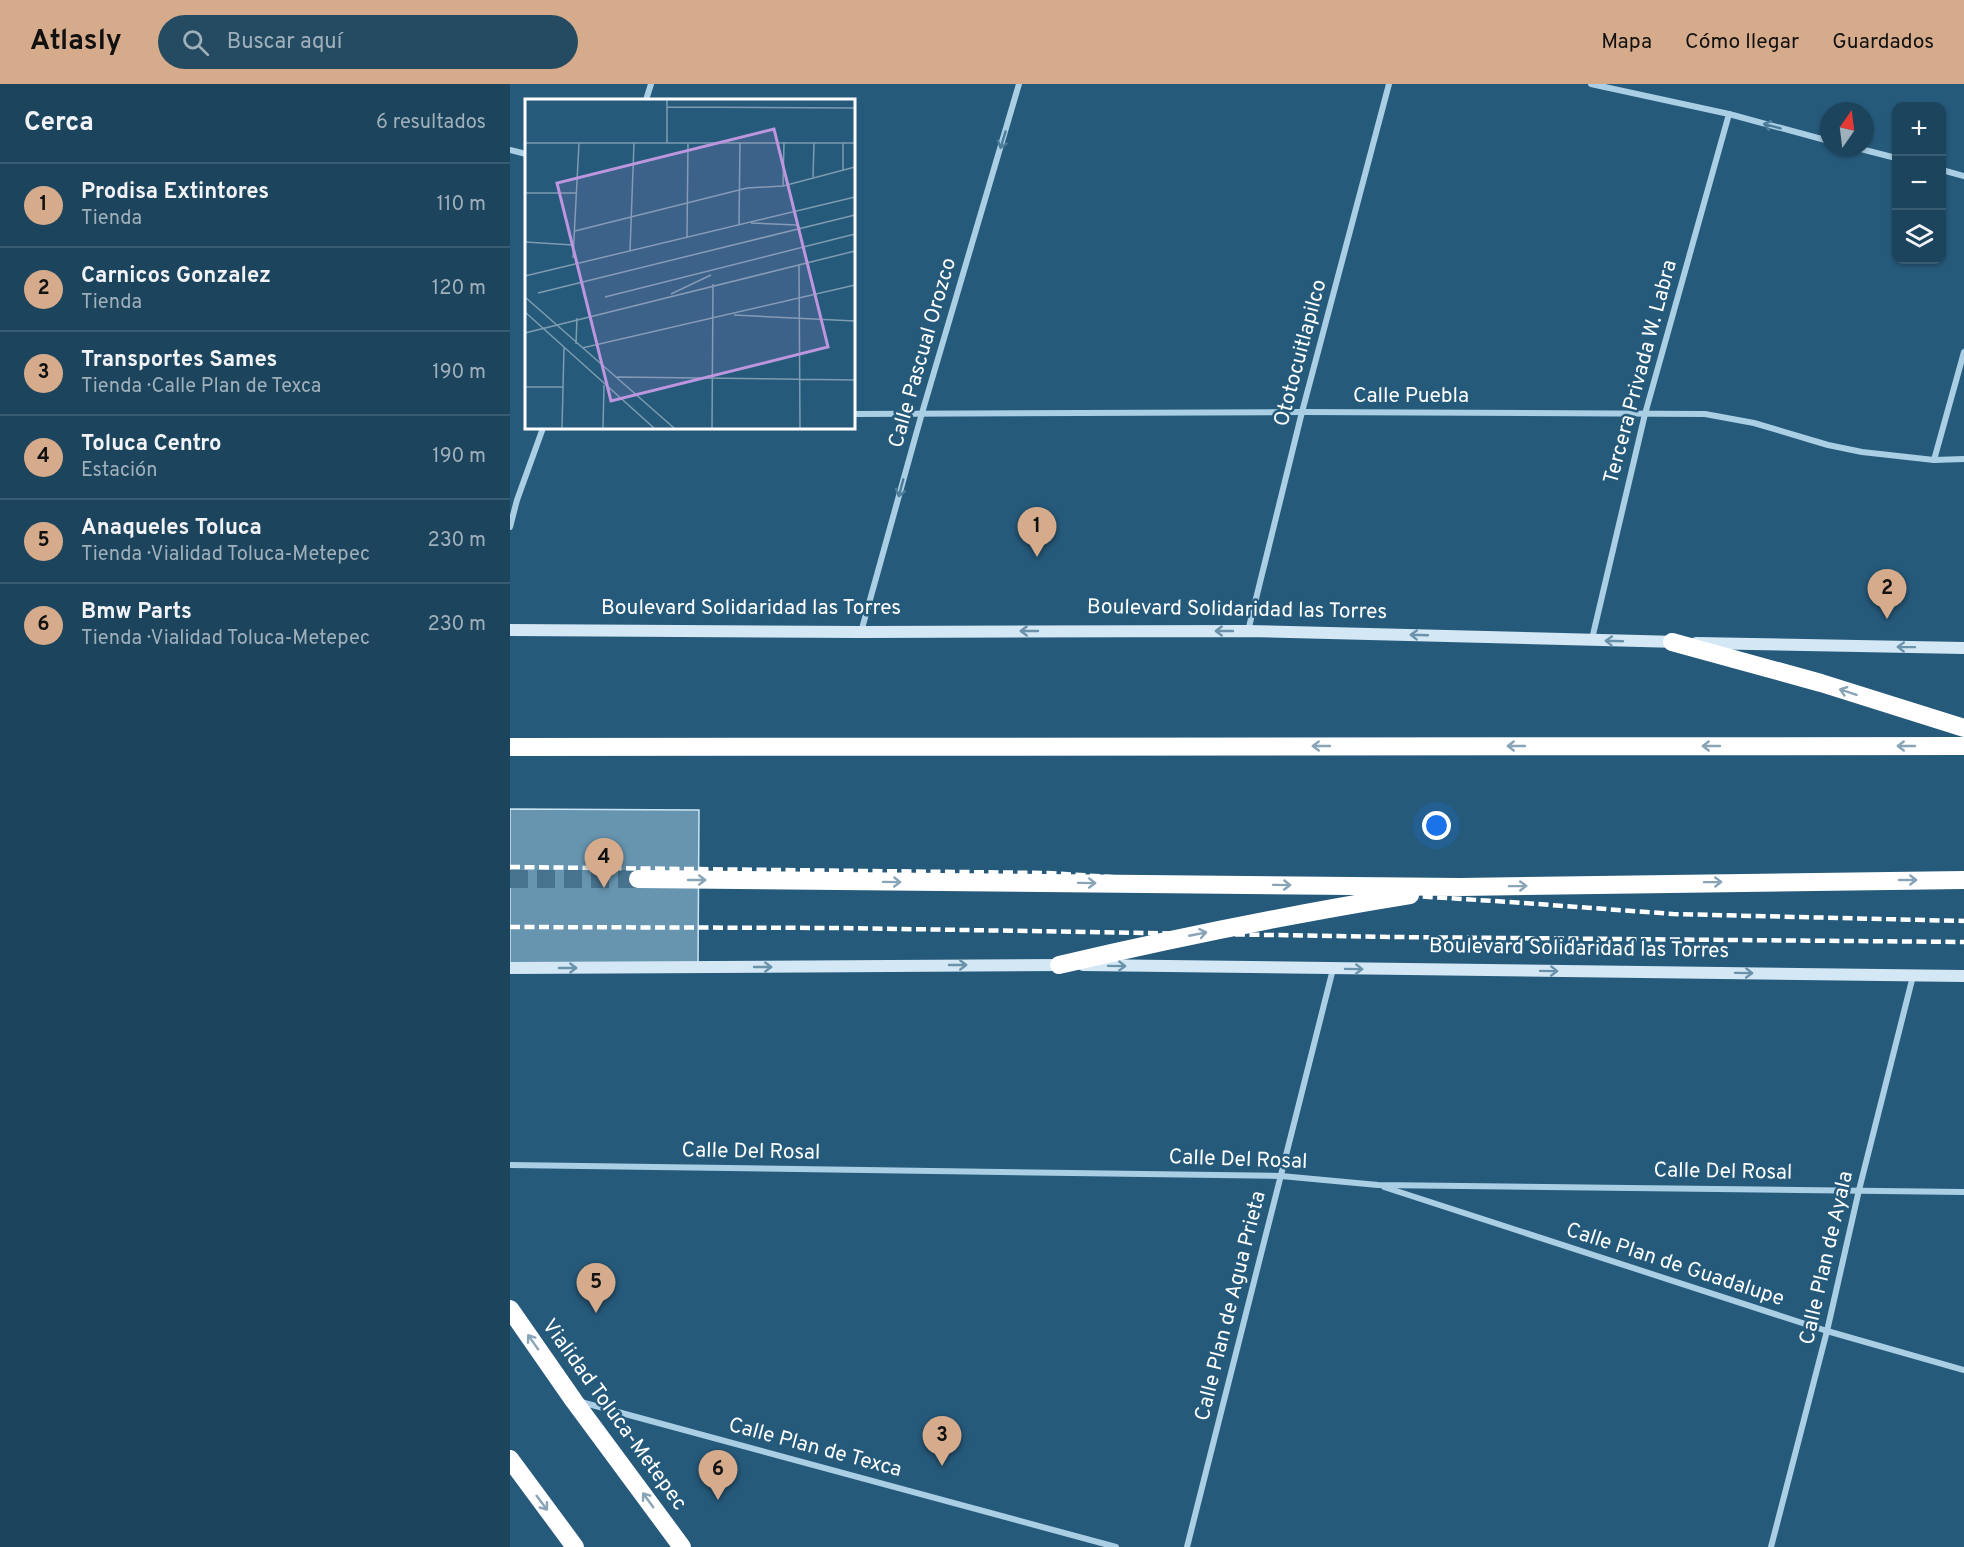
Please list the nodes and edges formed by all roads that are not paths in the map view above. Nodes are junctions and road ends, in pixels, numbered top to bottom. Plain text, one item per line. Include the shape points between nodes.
1 (651, 84) edge
2 (1019, 84) edge
3 (1389, 84) edge
4 (1591, 84) edge
5 (646, 99) edge
6 (1729, 114) junction
7 (1820, 139) edge
8 (510, 150) edge
9 (1874, 152) edge
10 (525, 154) edge
11 (1892, 157) edge
12 (1946, 171) edge
13 (1964, 176) edge
14 (1964, 352) edge
15 (1302, 412) junction
16 (922, 413) junction
17 (855, 414) edge
18 (1645, 414) junction
19 (543, 429) edge
20 (1964, 459) edge
21 (1934, 460) junction
22 (510, 498) edge
23 (517, 500) junction
24 (510, 527) edge
25 (510, 630) edge
26 (1248, 631) junction
27 (861, 632) junction
28 (1592, 640) junction
29 (1672, 642) junction
30 (1964, 648) edge
31 (1964, 728) edge
32 (1964, 746) edge
33 (510, 747) edge
34 (638, 879) tunnel mouth
35 (1964, 880) edge
36 (1460, 887) junction
37 (1059, 965) junction
38 (510, 968) edge
39 (1333, 969) junction
40 (1913, 975) junction
41 (1964, 976) edge
42 (510, 1165) edge
43 (1281, 1176) junction
44 (1378, 1185) junction
45 (1859, 1190) junction
46 (1964, 1192) edge
47 (510, 1309) edge
48 (1827, 1332) junction
49 (1964, 1370) edge
50 (574, 1401) junction
51 (510, 1460) edge
52 (575, 1547) edge
53 (682, 1547) edge
54 (1116, 1547) edge
55 (1187, 1547) edge
56 (1771, 1547) edge

1 - 5 street
2 -> 16 street, Calle Pascual Orozco
3 - 15 street, Ototocuitlapilco
4 - 6 street
7 -> 6 street
6 - 18 street, Tercera Privada W. Labra
8 - 10 street
9 - 11 street
12 - 13 street
14 - 21 street
15 - 16 street, Calle Puebla
15 - 18 street, Calle Puebla
15 - 26 street, Ototocuitlapilco
16 - 17 street, Calle Puebla
16 -> 27 street, Calle Pascual Orozco
18 - 21 street, Calle Puebla via 1705,414 1754,423 1828,446
18 - 28 street, Tercera Privada W. Labra
19 - 23 street
20 - 21 street, Calle Puebla
22 - 23 street
23 - 24 street
25 - 27 main road, Boulevard Solidaridad las Torres
26 -> 27 main road, Boulevard Solidaridad las Torres
28 -> 26 main road, Boulevard Solidaridad las Torres
29 -> 28 main road, Boulevard Solidaridad las Torres
30 -> 29 main road, Boulevard Solidaridad las Torres
31 -> 29 highway
32 -> 33 highway
34 -> 36 highway
36 -> 35 highway
37 -> 36 highway via 1314,911
38 -> 37 main road, Boulevard Solidaridad las Torres
37 -> 39 main road, Boulevard Solidaridad las Torres
39 -> 40 main road, Boulevard Solidaridad las Torres
39 - 43 street, Calle Plan de Agua Prieta
40 - 41 main road, Boulevard Solidaridad las Torres
40 - 45 street, Calle Plan de Ayala
42 - 43 street, Calle Del Rosal
43 - 44 street, Calle Del Rosal
43 - 55 street, Calle Plan de Agua Prieta
44 - 45 street, Calle Del Rosal
44 - 48 street, Calle Plan de Guadalupe
45 - 46 street, Calle Del Rosal
45 - 48 street, Calle Plan de Ayala
50 -> 47 highway, Vialidad Toluca-Metepec
48 - 49 street, Calle Plan de Guadalupe
48 - 56 street, Calle Plan de Ayala
53 -> 50 highway, Vialidad Toluca-Metepec
50 - 54 street, Calle Plan de Texca
51 -> 52 highway

